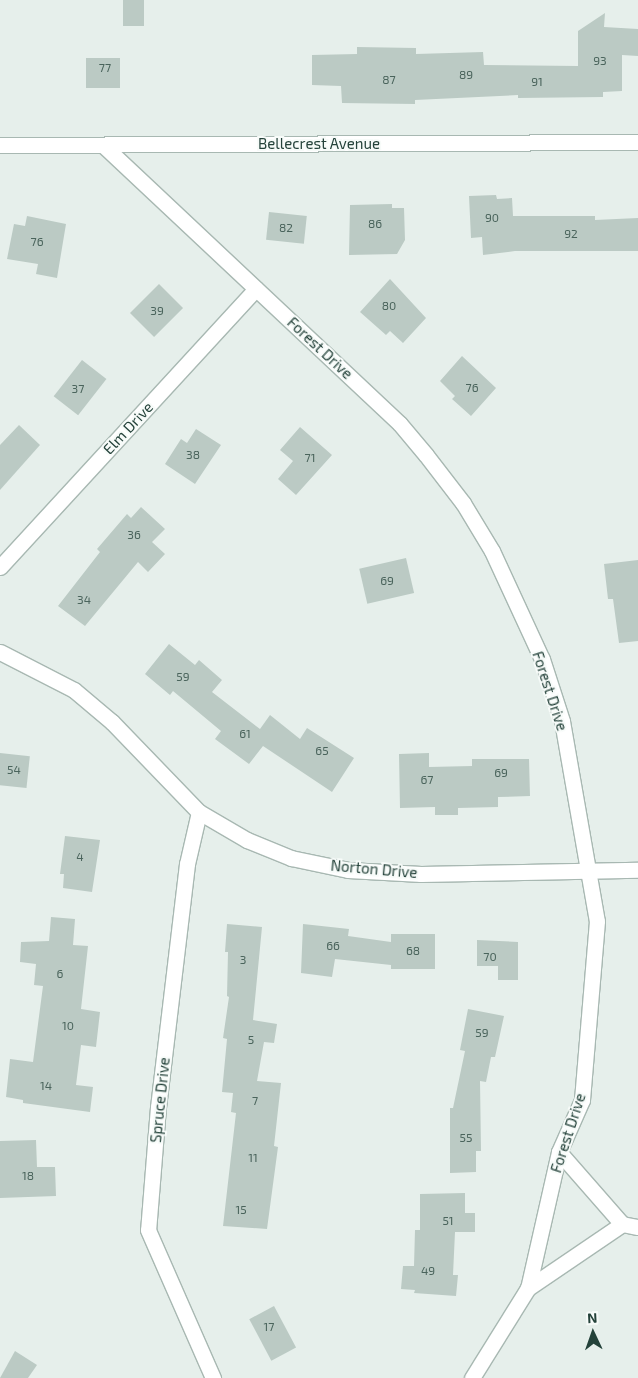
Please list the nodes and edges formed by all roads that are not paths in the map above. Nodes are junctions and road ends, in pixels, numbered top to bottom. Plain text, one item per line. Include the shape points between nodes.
1 (638, 142) edge
2 (0, 145) edge
3 (103, 145) junction
4 (256, 289) junction
5 (0, 568) edge
6 (0, 652) edge
7 (199, 812) junction
8 (638, 870) edge
9 (589, 871) junction
10 (559, 1152) junction
11 (622, 1224) junction
12 (638, 1227) edge
13 (528, 1288) junction
14 (213, 1378) edge
15 (472, 1378) edge

1 - 3 street, Bellecrest Avenue
2 - 3 street, Bellecrest Avenue
3 - 4 street, Forest Drive
4 - 5 street, Elm Drive
4 - 9 street, Forest Drive via 400,424 463,503 492,551 542,659 562,721
6 - 7 street, Norton Drive via 74,690 112,722
7 - 9 street, Norton Drive via 247,840 291,858 348,870 422,874
7 - 14 street, Spruce Drive via 187,864 148,1230
8 - 9 street, Norton Drive
9 - 10 street, Forest Drive via 597,921 582,1100
10 - 11 street
10 - 13 street, Forest Drive
11 - 12 street
11 - 13 street
13 - 15 street, Forest Drive

